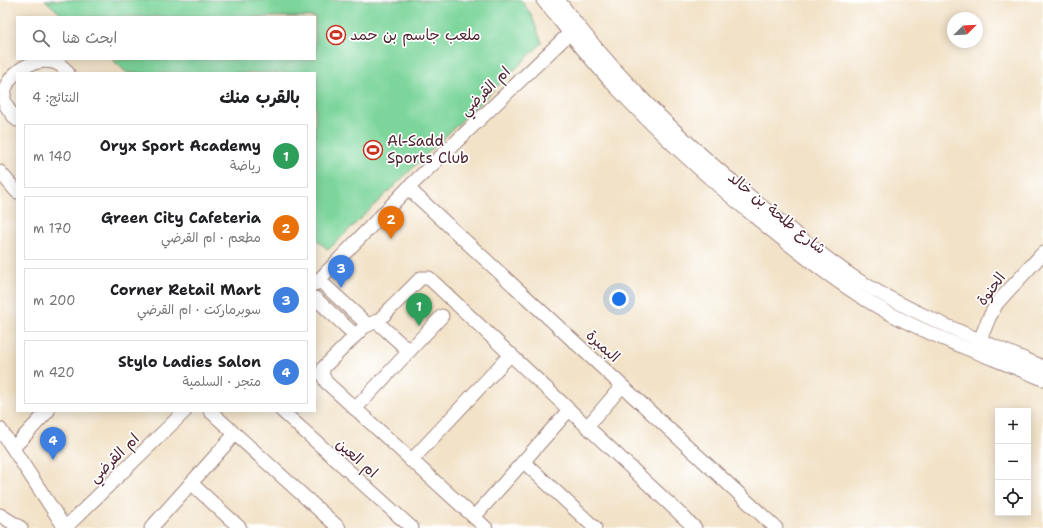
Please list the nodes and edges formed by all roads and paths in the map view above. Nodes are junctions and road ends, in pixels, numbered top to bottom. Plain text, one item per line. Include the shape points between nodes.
1 (544, 0) edge
2 (558, 0) edge
3 (573, 29) junction
4 (48, 60) edge
5 (48, 60) edge
6 (17, 72) edge
7 (67, 72) edge
8 (16, 73) edge
9 (16, 119) edge
10 (0, 172) edge
11 (408, 188) junction
12 (16, 190) edge
13 (1043, 253) edge
14 (317, 282) edge
15 (316, 299) edge
16 (442, 316) dead end
17 (372, 323) junction
18 (355, 334) junction
19 (978, 345) junction
20 (409, 351) junction
21 (510, 354) junction
22 (1043, 367) edge
23 (1043, 379) edge
24 (622, 386) junction
25 (355, 410) junction
26 (569, 410) junction
27 (47, 412) edge
28 (184, 412) edge
29 (211, 412) edge
30 (283, 412) edge
31 (587, 427) junction
32 (0, 428) edge
33 (236, 434) junction
34 (13, 448) junction
35 (411, 461) junction
36 (524, 462) junction
37 (191, 483) junction
38 (0, 515) edge
39 (474, 517) junction
40 (21, 528) edge
41 (65, 528) edge
42 (151, 528) edge
43 (240, 528) edge
44 (338, 528) edge
45 (412, 528) edge
46 (486, 528) edge
47 (596, 528) edge
48 (695, 528) edge
49 (776, 528) edge

1 - 3 street, شارع طلحة بن خالد
2 - 3 street, شارع طلحة بن خالد
3 - 11 street, ام القرضي
3 - 19 street, شارع طلحة بن خالد via 612,83 664,136 730,196 804,257 845,287 888,312 945,340
4 - 7 street via 65,68
5 - 6 street via 30,63
8 - 9 street via 6,86 4,97
10 - 12 street
11 - 14 street, ام القرضي
11 - 24 street, البمبرة
13 - 19 street, الحنوة via 997,303
14 - 17 street
15 - 18 street
16 - 20 street
17 - 18 street
17 - 20 street
17 - 21 street via 419,279 427,277
18 - 25 street via 324,366 322,374 326,382
19 - 22 street, شارع طلحة بن خالد
19 - 23 street, شارع طلحة بن خالد
20 - 25 street
21 - 26 street
21 - 35 street
24 - 31 street
24 - 49 street, البمبرة
25 - 35 street
26 - 31 street
26 - 36 street
27 - 34 street
28 - 41 street, ام القرضي
29 - 33 street
30 - 45 street, ام العين
31 - 48 street
32 - 34 street
33 - 37 street
33 - 44 street
34 - 41 street
35 - 39 street
36 - 39 street
36 - 47 street
37 - 42 street
37 - 43 street
38 - 40 street
39 - 46 street

